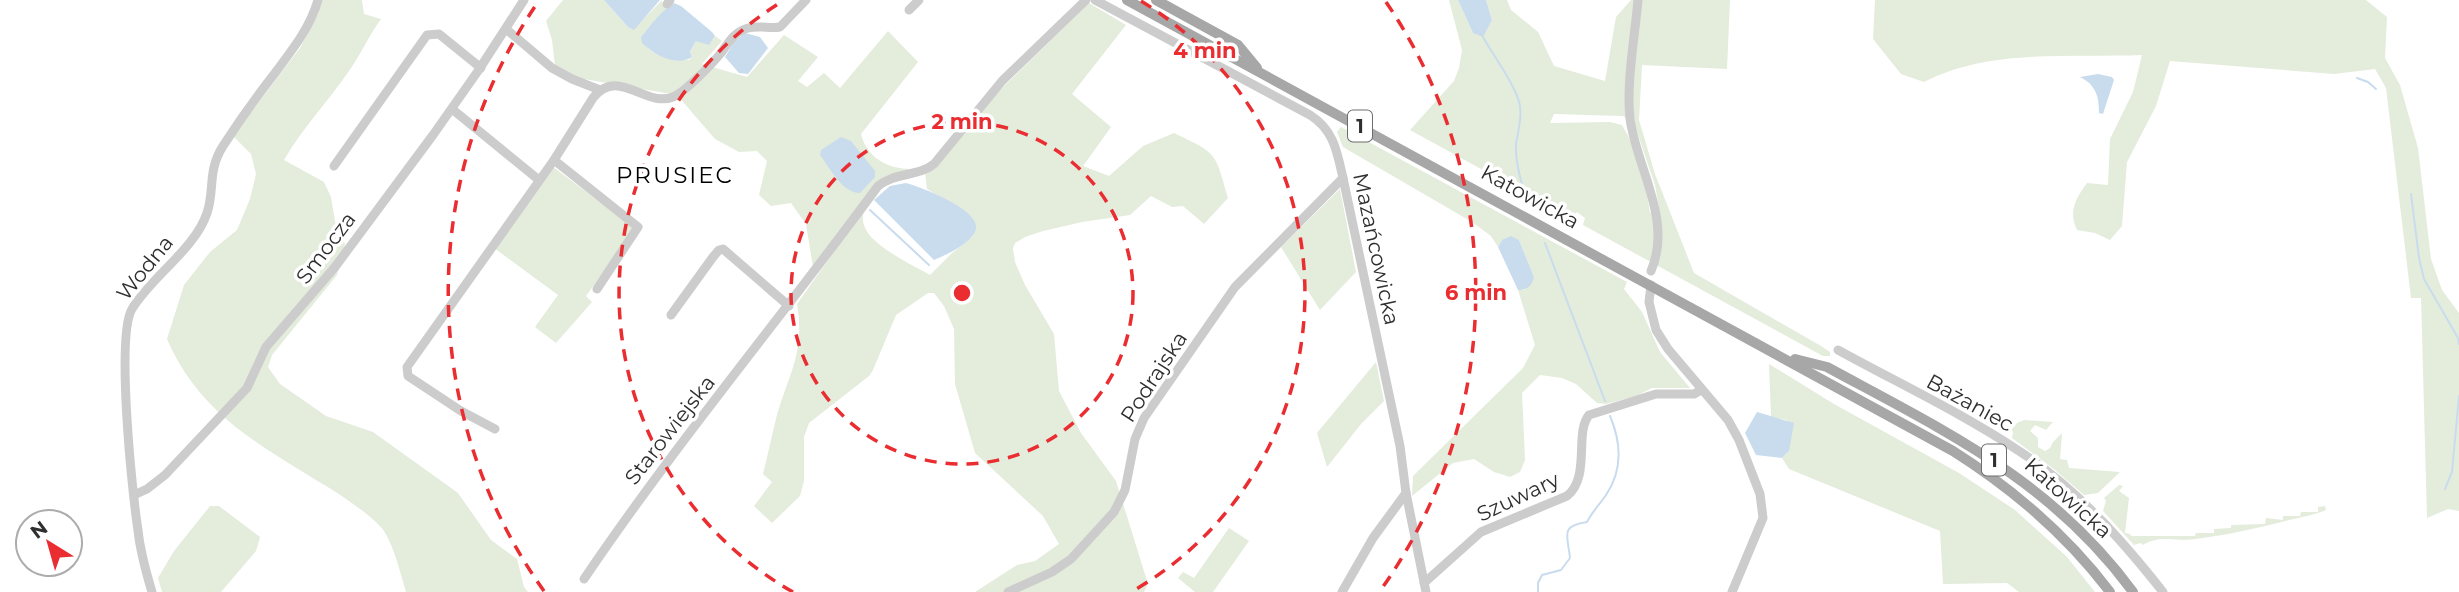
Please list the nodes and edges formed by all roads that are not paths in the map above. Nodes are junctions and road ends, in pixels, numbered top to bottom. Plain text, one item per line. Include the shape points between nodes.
1 (318, 0) edge
2 (524, 0) edge
3 (806, 0) edge
4 (919, 0) edge
5 (1086, 0) edge
6 (1095, 0) edge
7 (1114, 0) edge
8 (1127, 0) edge
9 (1638, 0) edge
10 (1159, 1) edge
11 (1109, 9) junction
12 (909, 10) dead end
13 (506, 29) junction
14 (481, 68) junction
15 (1261, 73) junction
16 (600, 90) junction
17 (452, 108) junction
18 (554, 160) junction
19 (334, 166) dead end
20 (1343, 178) junction
21 (539, 180) junction
22 (1651, 271) dead end
23 (1651, 285) junction
24 (597, 289) dead end
25 (789, 306) junction
26 (671, 316) dead end
27 (1838, 350) dead end
28 (1779, 355) junction
29 (1701, 390) junction
30 (495, 429) dead end
31 (1406, 493) junction
32 (134, 495) junction
33 (584, 579) dead end
34 (1425, 587) edge
35 (152, 592) edge
36 (1008, 592) edge
37 (1342, 592) edge
38 (1731, 592) edge
39 (2110, 592) edge
40 (2133, 592) edge
41 (2163, 592) edge

1 - 32 street, Wodna via 297,45 218,156 207,213 194,236 131,310 125,361
2 - 13 street, Smocza
3 - 16 street via 780,27 755,27 734,35 715,60 671,98 627,88
4 - 12 street
5 - 25 street, Starowiejska via 1002,81 934,164 893,176 878,186
6 - 11 street
7 - 11 street
8 - 15 main road, Katowicka / 1
9 - 22 street via 1630,118 1655,207 1657,248
10 - 15 main road, Katowicka / 1 via 1238,45
11 - 20 street, Mazańcowicka via 1319,121 1332,135
13 - 14 street, Smocza
13 - 16 street via 552,68
14 - 17 street, Smocza
14 - 19 street via 439,34 427,35
15 - 23 main road, Katowicka / 1
16 - 18 street
17 - 21 street
17 - 32 street, Smocza via 335,267 266,347 240,396 165,475
18 - 21 street
18 - 24 street via 638,227
20 - 31 street, Mazańcowicka
20 - 36 street, Podrajska via 1235,287 1144,418 1125,490 1114,512 1071,559
21 - 30 street via 407,367 408,376
23 - 28 main road, Katowicka / 1
23 - 29 street via 1649,302 1656,330
25 - 26 street via 723,249
25 - 33 street, Starowiejska via 670,456
27 - 41 street, Bażaniec via 1992,435 2047,471 2089,509
28 - 39 main road, Katowicka / 1 via 1993,477 2047,522
28 - 40 main road, Katowicka / 1 via 1827,367 2010,471 2064,514
29 - 34 street, Szuwary via 1656,394 1589,415 1584,422 1574,491 1481,532
29 - 38 street via 1728,420 1760,494 1763,518
31 - 34 street, Mazańcowicka
31 - 37 street
32 - 35 street, Wodna

